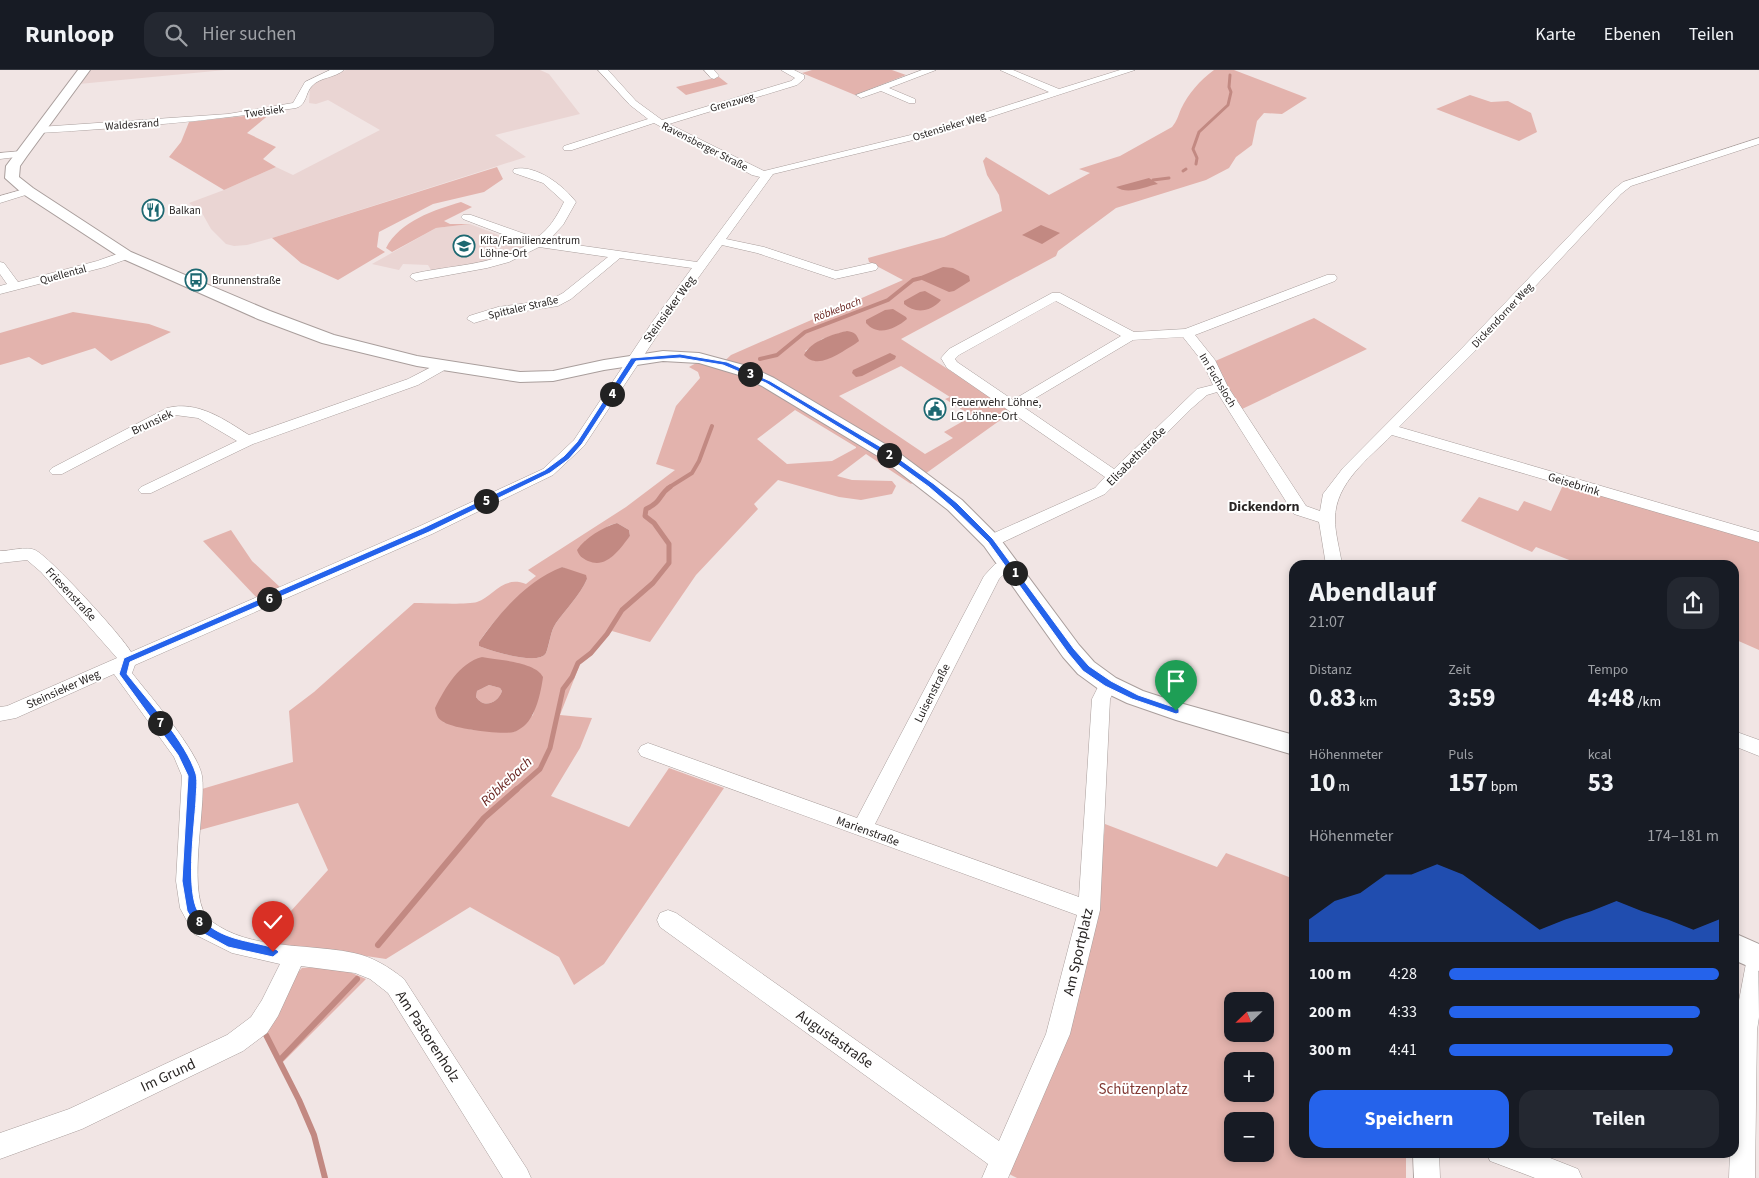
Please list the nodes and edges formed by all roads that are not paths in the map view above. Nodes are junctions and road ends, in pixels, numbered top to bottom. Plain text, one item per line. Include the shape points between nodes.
1 (84, 70) edge
2 (339, 70) edge
3 (603, 70) edge
4 (786, 70) edge
5 (930, 70) edge
6 (1005, 70) edge
7 (1130, 70) edge
8 (881, 88) junction
9 (1057, 92) junction
10 (861, 95) dead end
11 (912, 102) dead end
12 (228, 116) joint
13 (657, 122) junction
14 (39, 130) junction
15 (1759, 141) edge
16 (568, 148) dead end
17 (21, 154) junction
18 (0, 156) edge
19 (518, 171) dead end
20 (766, 176) junction
21 (28, 191) junction
22 (0, 200) edge
23 (467, 217) dead end
24 (718, 241) junction
25 (537, 243) junction
26 (126, 255) junction
27 (617, 255) junction
28 (0, 266) edge
29 (701, 266) junction
30 (872, 267) dead end
31 (835, 275) junction
32 (416, 277) dead end
33 (1331, 278) dead end
34 (817, 283) dead end
35 (15, 286) junction
36 (0, 290) edge
37 (474, 319) dead end
38 (1187, 333) junction
39 (1131, 336) junction
40 (634, 360) junction
41 (443, 366) junction
42 (1221, 387) junction
43 (1013, 406) junction
44 (1389, 429) junction
45 (248, 442) junction
46 (57, 471) dead end
47 (1116, 477) junction
48 (146, 490) dead end
49 (1327, 519) junction
50 (1759, 537) edge
51 (990, 540) junction
52 (0, 557) edge
53 (1334, 560) edge
54 (1010, 566) junction
55 (127, 660) junction
56 (1108, 684) junction
57 (0, 714) edge
58 (1739, 740) edge
59 (1289, 744) edge
60 (1759, 748) edge
61 (648, 751) dead end
62 (862, 829) junction
63 (1089, 910) junction
64 (668, 920) dead end
65 (1739, 948) edge
66 (295, 955) junction
67 (1759, 958) edge
68 (0, 1146) edge
69 (1426, 1158) edge
70 (1515, 1158) edge
71 (999, 1168) edge
72 (518, 1178) edge
73 (1427, 1178) edge
74 (1569, 1178) edge
75 (1742, 1178) edge

1 - 14 street
2 - 12 street, Twelsiek via 306,85 296,105
3 - 13 street, Ravensberger Straße via 633,103
4 - 13 street, Grenzweg via 801,77 794,83
5 - 8 street
6 - 9 street
7 - 9 street, Ostensieker Weg
8 - 10 street
8 - 11 street
9 - 20 street, Ostensieker Weg via 934,132 783,167
12 - 14 street, Waldesrand
13 - 16 street, Grenzweg
13 - 20 street, Ravensberger Straße
14 - 17 street
15 - 44 street, Dickendorner Weg via 1627,184
17 - 18 street
17 - 21 street via 13,166 12,178
19 - 25 street via 536,174 552,182 570,202 564,218
20 - 24 street, Steinsieker Weg
21 - 22 street
21 - 26 street
23 - 25 street
24 - 29 street, Steinsieker Weg
24 - 31 street via 760,250
25 - 27 street
25 - 32 street via 510,258 487,265
26 - 35 street, Quellental
26 - 41 street via 328,339
27 - 29 street
27 - 37 street, Spittaler Straße via 567,296 553,303 498,311
28 - 35 street
29 - 40 street, Steinsieker Weg
30 - 31 street
31 - 34 street
33 - 38 street
35 - 36 street, Quellental
38 - 39 street
38 - 42 street, Im Fuchsloch via 1208,360
39 - 43 street
39 - 43 street via 1056,296 948,358 952,365
40 - 41 street via 541,376 492,374
40 - 51 street via 663,356 699,358 725,364 768,382 896,460 955,505
40 - 55 street, Steinsieker Weg via 579,443 548,472 426,530
41 - 45 street via 413,382
42 - 47 street, Elisabethstraße via 1202,392 1192,400
42 - 49 street, Im Fuchsloch via 1300,510
43 - 47 street
44 - 49 street, Dickendorner Weg via 1348,471 1331,494
44 - 50 street, Geisebrink
45 - 46 street, Brunsiek via 201,413 187,409 172,411
45 - 48 street
47 - 51 street, Elisabethstraße via 1100,491
49 - 53 street, Dickendorner Weg
51 - 54 street
52 - 55 street, Friesenstraße via 30,554 47,568
54 - 56 street via 1071,651 1086,668
54 - 62 street, Luisenstraße via 1001,568 992,576
55 - 57 street, Steinsieker Weg
55 - 66 street, Am Pastorenholz via 123,674 182,753 192,776 187,881 191,908 202,927 232,943
56 - 59 street via 1176,711
56 - 63 street, Am Sportplatz via 1101,699
58 - 60 street
61 - 62 street, Marienstraße
62 - 63 street, Marienstraße
63 - 71 street, Am Sportplatz via 1058,1034
64 - 71 street, Augustastraße
65 - 67 street
66 - 68 street, Im Grund via 270,1008 259,1024 235,1043 73,1120
66 - 72 street, Am Pastorenholz via 356,963 378,972 396,986
67 - 75 street via 1745,1030
69 - 73 street
70 - 74 street

